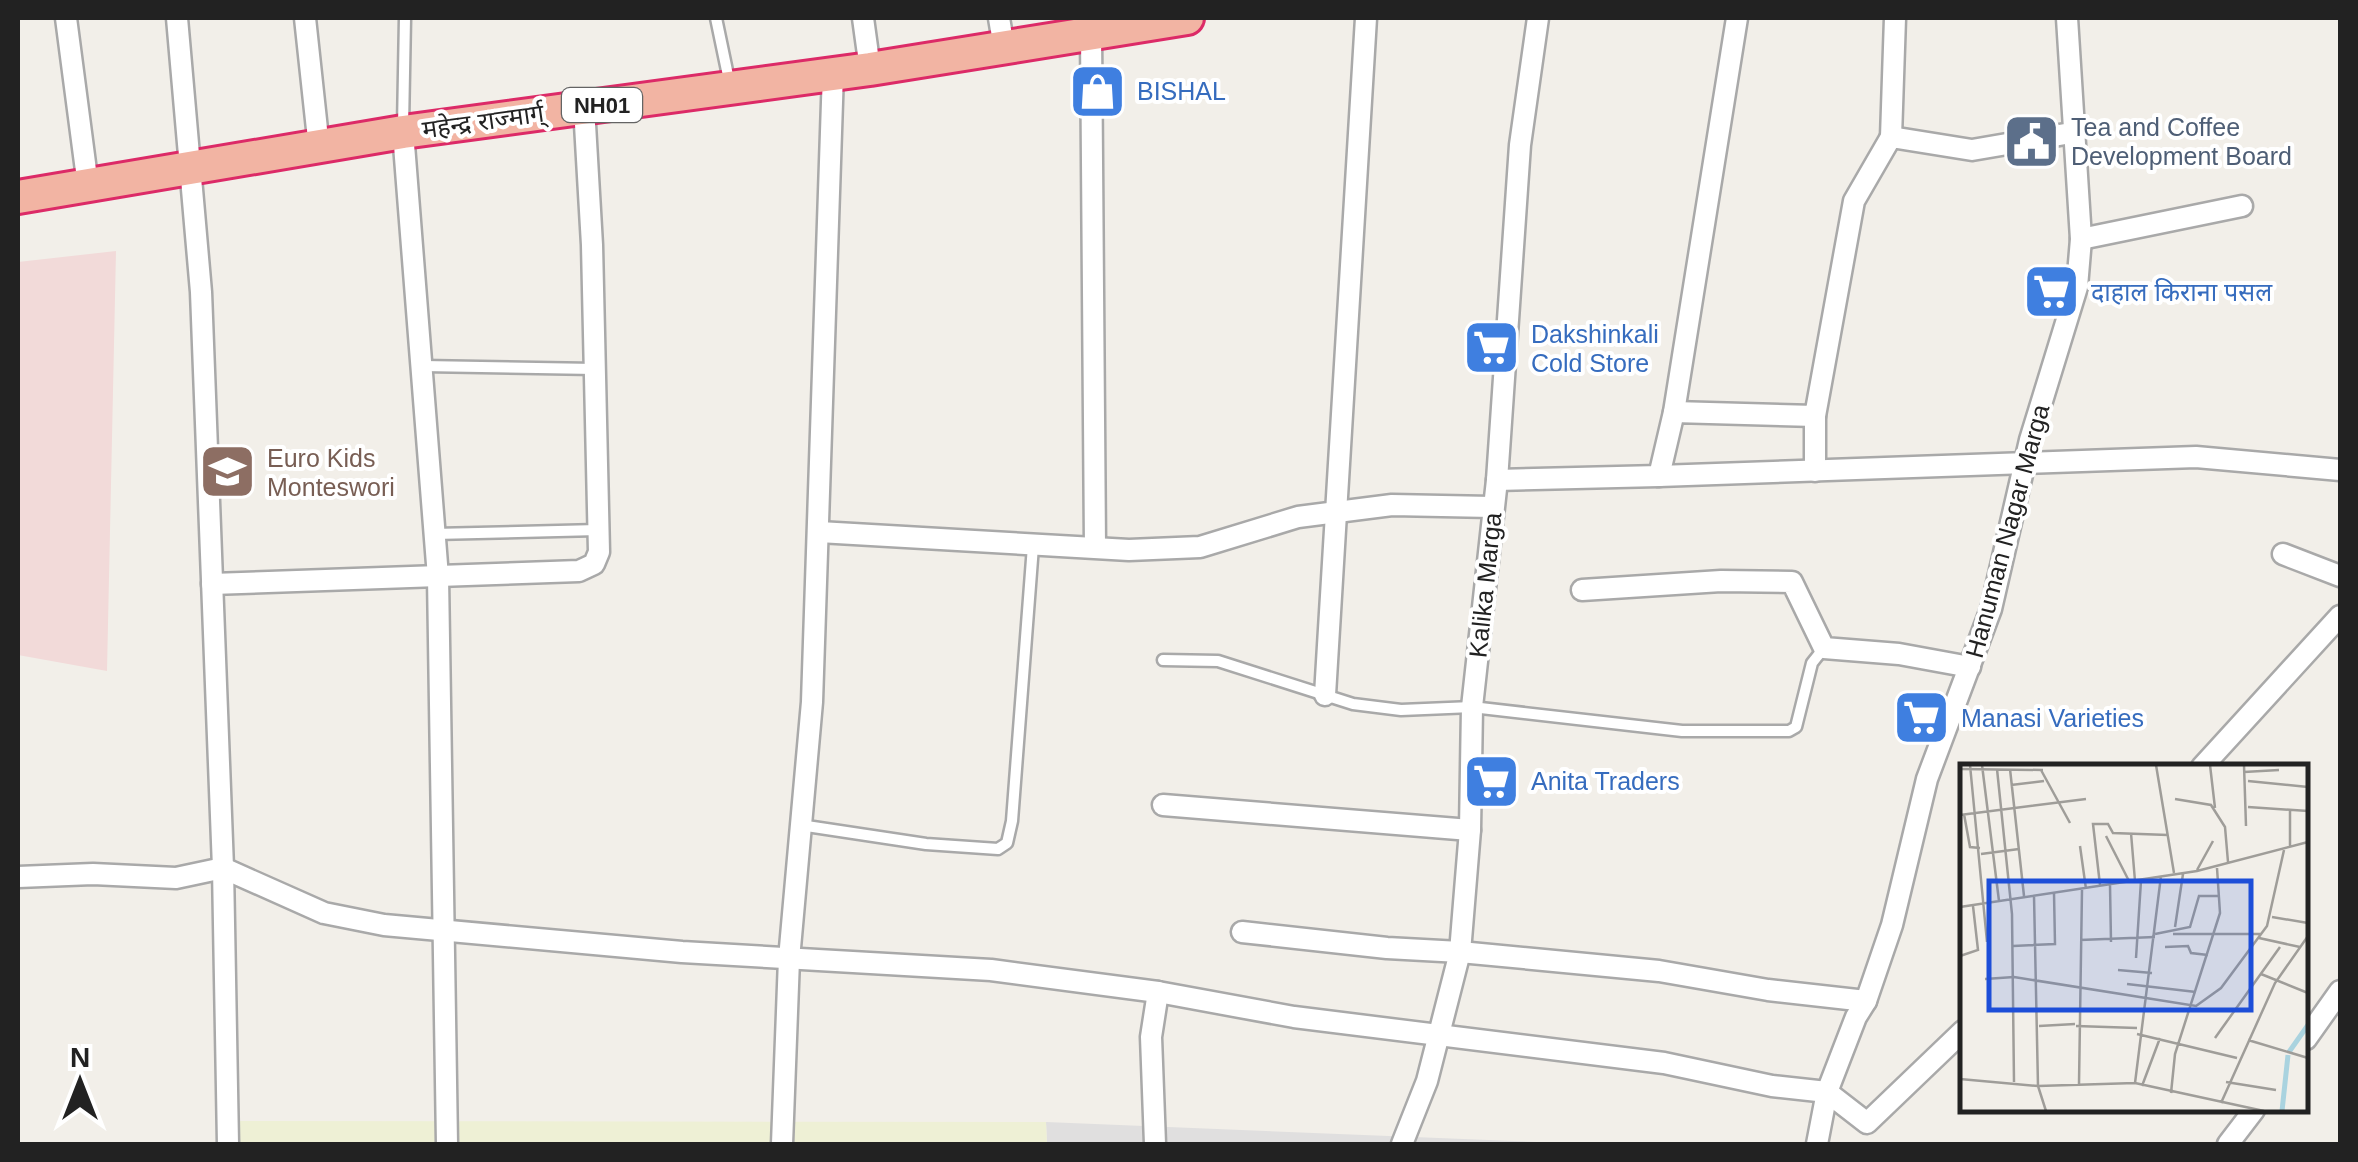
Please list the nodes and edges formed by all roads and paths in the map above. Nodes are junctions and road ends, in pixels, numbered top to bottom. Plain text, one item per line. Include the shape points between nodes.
1 (66, 18) edge
2 (178, 18) edge
3 (305, 18) edge
4 (405, 18) edge
5 (716, 18) edge
6 (863, 18) edge
7 (1187, 18) edge
8 (1366, 18) edge
9 (1538, 18) edge
10 (1737, 18) edge
11 (1894, 18) edge
12 (2067, 18) edge
13 (1128, 22) edge
14 (1002, 33) edge
15 (1091, 33) junction
16 (870, 69) junction
17 (832, 72) junction
18 (730, 86) junction
19 (584, 108) junction
20 (404, 132) junction
21 (2077, 132) junction
22 (1891, 137) junction
23 (319, 148) junction
24 (192, 168) junction
25 (88, 186) junction
26 (18, 197) edge
27 (2242, 206) dead end
28 (2082, 239) junction
29 (423, 366) junction
30 (595, 369) junction
31 (1674, 412) junction
32 (1815, 416) junction
33 (2024, 464) junction
34 (2340, 470) edge
35 (1815, 471) junction
36 (1658, 476) junction
37 (1497, 480) junction
38 (1492, 507) junction
39 (1336, 512) junction
40 (598, 530) junction
41 (820, 532) junction
42 (433, 534) junction
43 (1033, 546) junction
44 (1095, 548) junction
45 (2283, 554) dead end
46 (2340, 576) edge
47 (438, 577) junction
48 (212, 584) junction
49 (1582, 590) dead end
50 (2340, 616) edge
51 (1824, 648) junction
52 (1163, 660) dead end
53 (1970, 667) junction
54 (1325, 695) junction
55 (1472, 707) junction
56 (2205, 764) edge
57 (1163, 805) dead end
58 (799, 824) junction
59 (1470, 830) junction
60 (223, 868) junction
61 (18, 877) edge
62 (443, 929) junction
63 (1242, 932) dead end
64 (1460, 952) junction
65 (790, 959) junction
66 (2340, 991) edge
67 (1158, 992) junction
68 (1866, 1001) junction
69 (1439, 1034) junction
70 (1960, 1034) edge
71 (2308, 1036) edge
72 (1828, 1092) junction
73 (2252, 1112) edge
74 (228, 1144) edge
75 (447, 1144) edge
76 (782, 1144) edge
77 (1154, 1144) edge
78 (1402, 1144) edge
79 (1817, 1144) edge
80 (2228, 1144) edge

1 - 25 street
2 - 24 street
3 - 23 street
4 - 20 lane
5 - 18 lane
6 - 16 street
7 - 13 highway, महेन्द्र राज्मार्ग् / NH01
8 - 39 street
9 - 37 street, Kalika Marga via 1520,145
10 - 31 street
11 - 22 street
12 - 21 street, Hanuman Nagar Marga
13 - 15 highway, महेन्द्र राज्मार्ग् / NH01
14 - 15 highway, महेन्द्र राज्मार्ग् / NH01
14 - 16 highway, महेन्द्र राज्मार्ग् / NH01
15 - 44 street
16 - 17 highway, महेन्द्र राज्मार्ग् / NH01
17 - 18 highway, महेन्द्र राज्मार्ग् / NH01
17 - 41 street
18 - 19 highway, महेन्द्र राज्मार्ग् / NH01
19 - 20 highway, महेन्द्र राज्मार्ग् / NH01
19 - 30 street
20 - 23 highway, महेन्द्र राज्मार्ग् / NH01
20 - 29 street
21 - 22 street via 1972,150
21 - 28 street, Hanuman Nagar Marga
22 - 32 street via 1854,200
23 - 24 highway, महेन्द्र राज्मार्ग् / NH01
24 - 25 highway, महेन्द्र राज्मार्ग् / NH01
24 - 48 street
25 - 26 highway, महेन्द्र राज्मार्ग् / NH01
27 - 28 street
28 - 33 street, Hanuman Nagar Marga via 2078,287
29 - 30 lane
29 - 42 street
30 - 40 street
31 - 32 street
31 - 36 street
32 - 35 street
33 - 34 street via 2196,457
33 - 35 street
33 - 53 street, Hanuman Nagar Marga via 1991,609
35 - 36 street
36 - 37 street
37 - 38 street, Kalika Marga
38 - 39 street via 1392,505
38 - 55 street, Kalika Marga
39 - 44 street via 1298,516 1200,547
39 - 54 street
40 - 42 lane
40 - 47 street via 594,564 579,571
41 - 43 street
41 - 58 street
42 - 47 street
43 - 44 street
43 - 58 lane via 1007,843 926,844
45 - 46 street
47 - 48 street
47 - 62 street
48 - 60 street
49 - 51 street via 1792,582
50 - 56 street
51 - 53 street
51 - 55 lane via 1812,663 1796,727 1789,731 1682,731
52 - 54 lane via 1218,661
53 - 68 street, Hanuman Nagar Marga via 1927,780
54 - 55 lane via 1401,710
55 - 59 street, Kalika Marga
57 - 59 street
58 - 65 street
59 - 64 street, Kalika Marga
60 - 61 street via 176,878
60 - 62 street via 324,913
60 - 74 street
62 - 65 street
62 - 75 street
63 - 64 street
64 - 68 street
64 - 69 street, Kalika Marga
65 - 67 street via 991,970
65 - 76 street
66 - 71 street
67 - 69 street
67 - 77 street
68 - 72 street, Hanuman Nagar Marga
69 - 72 street
69 - 78 street, Kalika Marga
70 - 72 street via 1867,1123
72 - 79 street, Hanuman Nagar Marga
73 - 80 street

